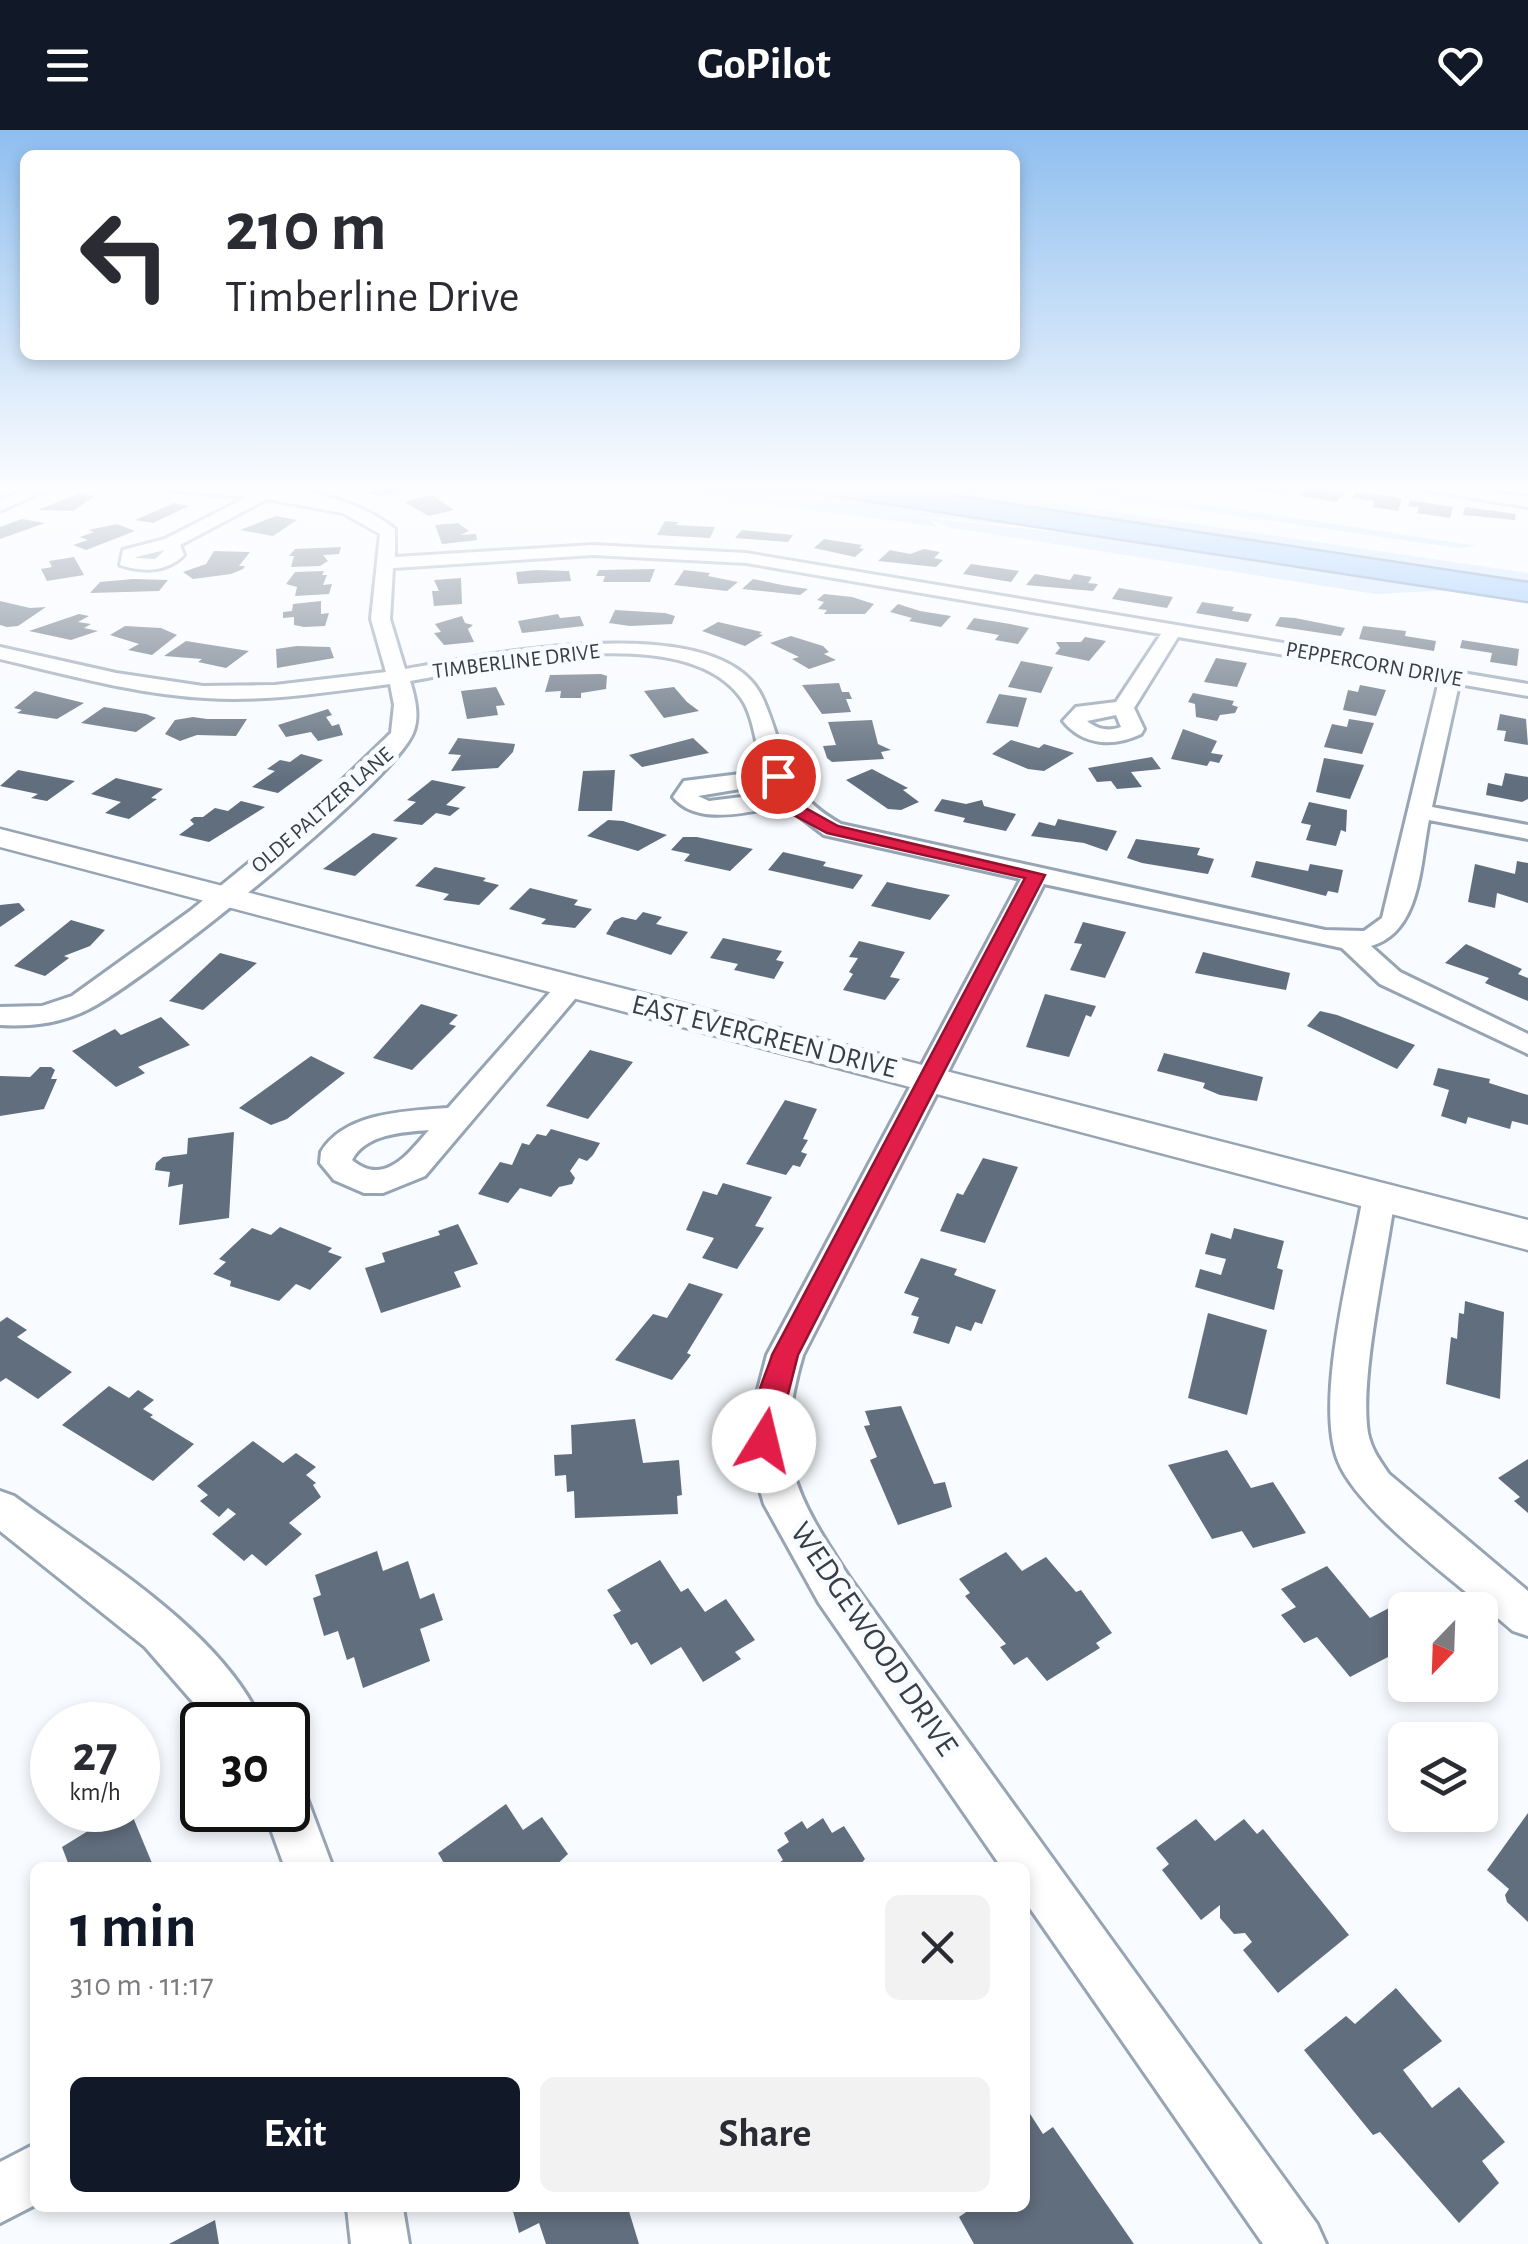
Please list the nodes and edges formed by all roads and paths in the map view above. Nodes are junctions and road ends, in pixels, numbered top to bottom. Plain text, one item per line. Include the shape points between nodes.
1 (382, 584) edge
2 (891, 584) edge
3 (1473, 584) edge
4 (1528, 592) edge
5 (1173, 630) junction
6 (0, 654) edge
7 (400, 676) junction
8 (1450, 677) junction
9 (1528, 690) edge
10 (1123, 708) dead end
11 (1418, 811) junction
12 (1528, 832) edge
13 (0, 838) edge
14 (1036, 875) junction
15 (223, 896) junction
16 (1349, 940) junction
17 (570, 987) junction
18 (0, 1016) edge
19 (1528, 1045) edge
20 (928, 1078) junction
21 (456, 1118) dead end
22 (1379, 1196) junction
23 (1528, 1235) edge
24 (0, 1508) edge
25 (1528, 1617) edge
26 (223, 1702) edge
27 (296, 1832) edge
28 (306, 1862) edge
29 (1027, 1862) edge
30 (1030, 1867) edge
31 (30, 2175) edge
32 (0, 2194) edge
33 (376, 2212) edge
34 (380, 2244) edge
35 (1297, 2244) edge

1 - 7 street, OLDE PALTZER LANE via 382,631
2 - 5 street, PEPPERCORN DRIVE
3 - 4 highway
5 - 8 street, PEPPERCORN DRIVE
5 - 10 street
6 - 7 street, TIMBERLINE DRIVE via 208,692
7 - 14 street, TIMBERLINE DRIVE via 586,650 689,658 744,685 783,788 810,819 833,830
7 - 15 street, OLDE PALTZER LANE via 407,710 402,738 387,757
8 - 9 street, PEPPERCORN DRIVE
8 - 11 street
11 - 12 street
11 - 16 street via 1389,930
13 - 15 street, EAST EVERGREEN DRIVE
14 - 16 street, TIMBERLINE DRIVE
14 - 20 street, WEDGEWOOD DRIVE
15 - 17 street, EAST EVERGREEN DRIVE
15 - 18 street, OLDE PALTZER LANE via 99,993 50,1012
16 - 19 street via 1390,978
17 - 20 street, EAST EVERGREEN DRIVE
17 - 21 street
20 - 22 street, EAST EVERGREEN DRIVE
20 - 29 street, WEDGEWOOD DRIVE via 785,1355 764,1441 775,1484 834,1590
22 - 23 street, EAST EVERGREEN DRIVE
22 - 25 street via 1348,1398 1357,1460 1375,1486
24 - 26 street via 168,1638
27 - 28 street
30 - 35 street, WEDGEWOOD DRIVE
31 - 32 street
33 - 34 street

